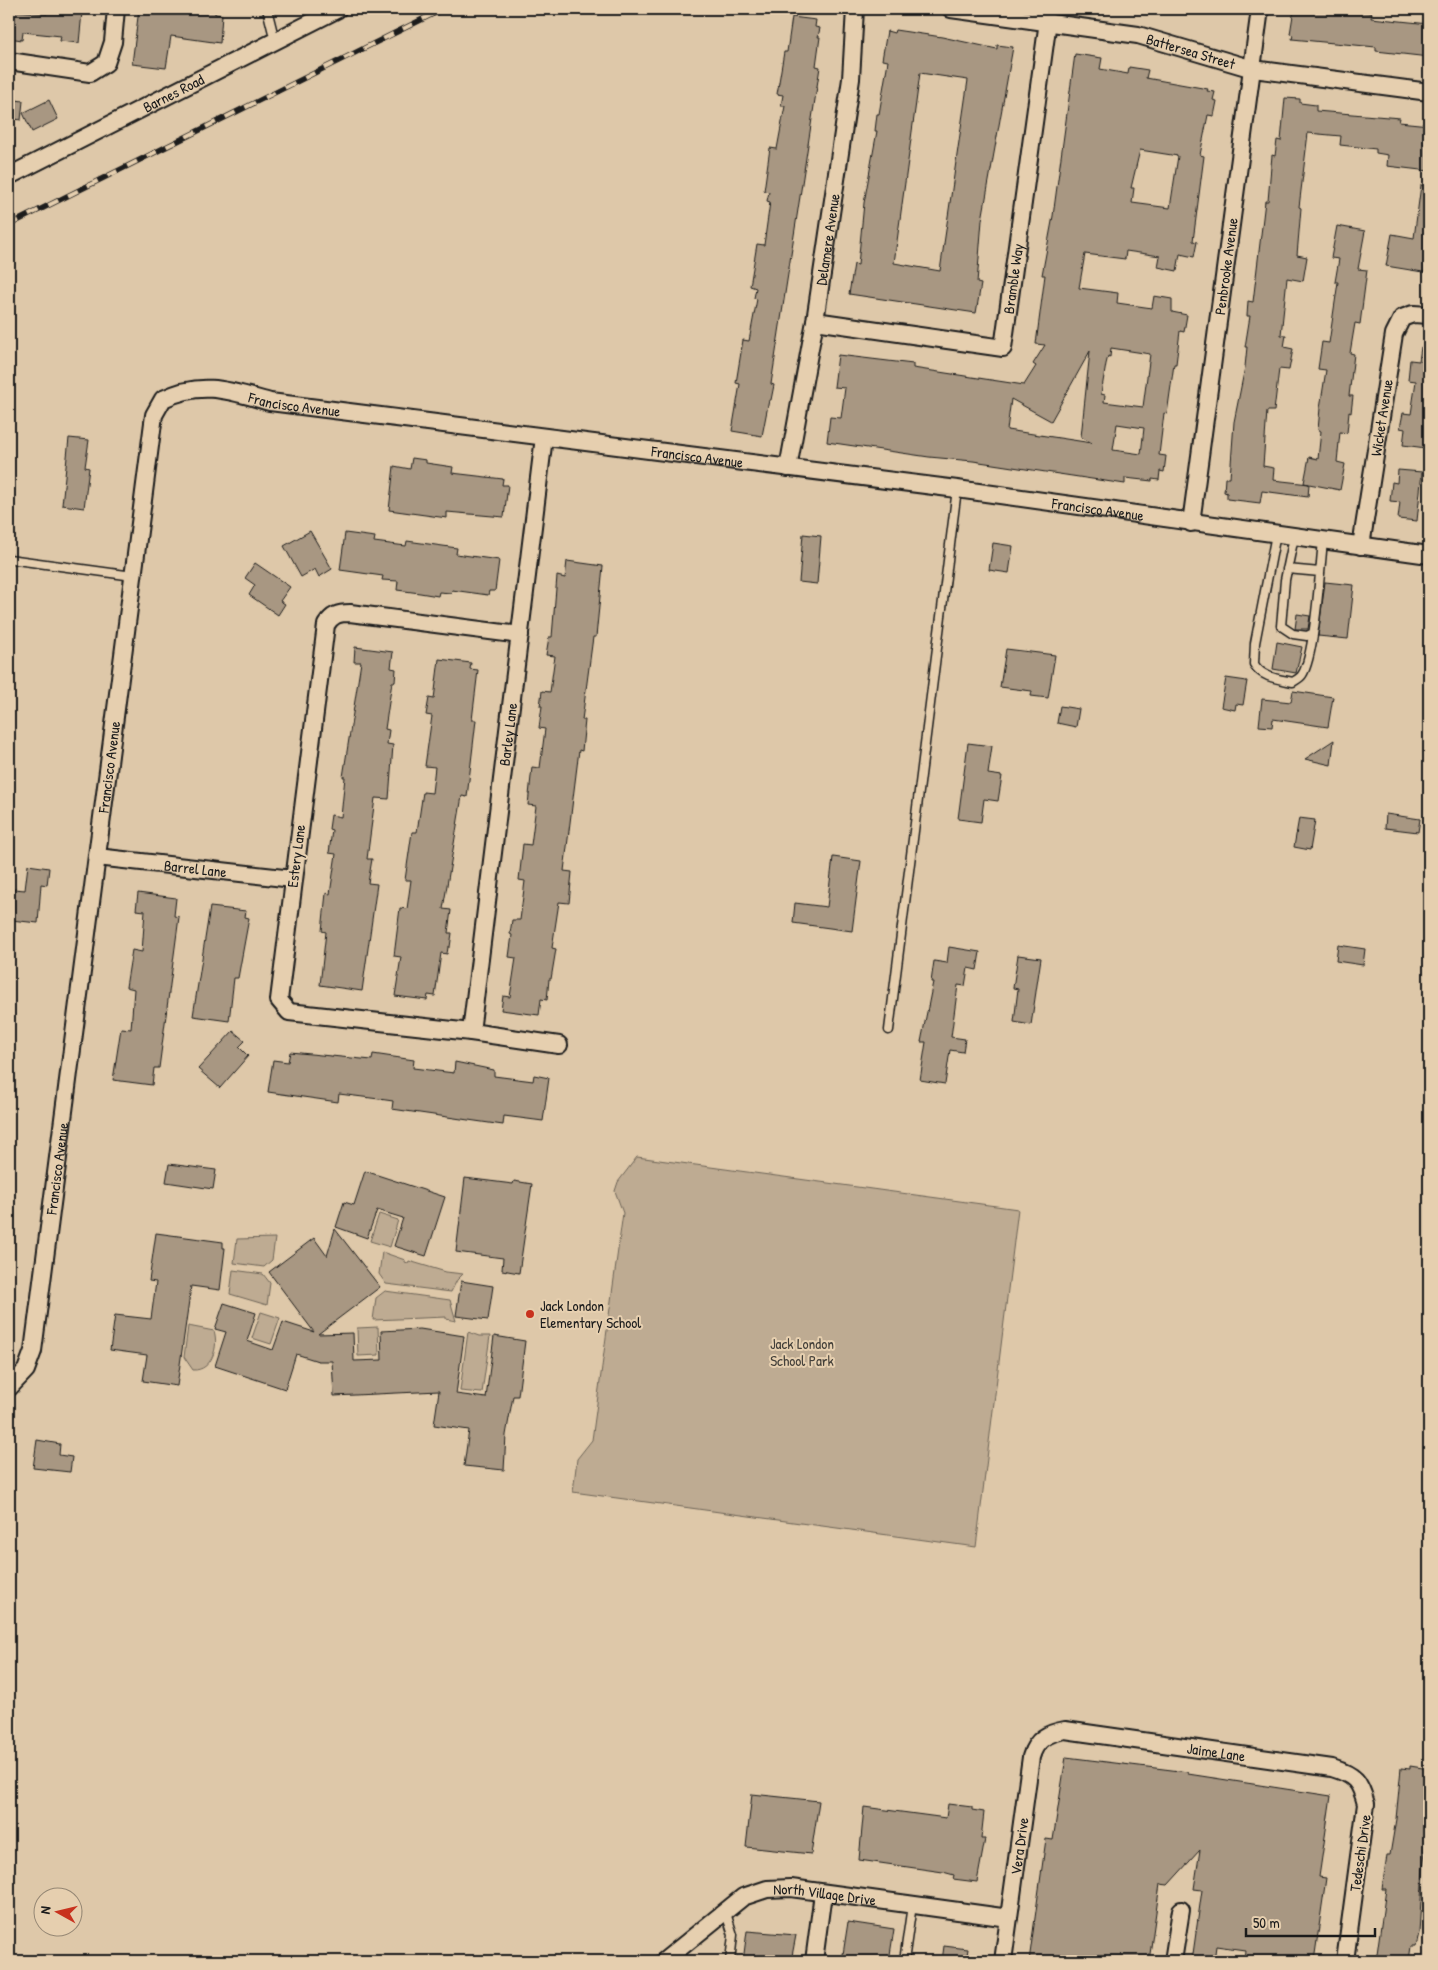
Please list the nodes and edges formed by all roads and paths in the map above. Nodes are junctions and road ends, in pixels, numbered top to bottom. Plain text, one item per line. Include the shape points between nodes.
1 (116, 9) edge
2 (267, 9) edge
3 (338, 9) edge
4 (855, 9) edge
5 (951, 9) edge
6 (1260, 9) edge
7 (1048, 22) junction
8 (275, 41) junction
9 (9, 61) edge
10 (1253, 69) junction
11 (1429, 92) edge
12 (9, 176) edge
13 (1429, 315) edge
14 (815, 320) junction
15 (544, 437) junction
16 (788, 468) junction
17 (957, 489) junction
18 (1191, 523) junction
19 (1276, 534) junction
20 (1294, 537) junction
21 (1323, 541) junction
22 (1361, 546) junction
23 (1429, 555) edge
24 (9, 559) edge
25 (1288, 569) junction
26 (1320, 572) junction
27 (134, 576) junction
28 (1313, 633) junction
29 (520, 635) junction
30 (96, 857) junction
31 (293, 879) junction
32 (889, 1030) dead end
33 (471, 1032) junction
34 (559, 1045) dead end
35 (9, 1388) edge
36 (1046, 1735) joint
37 (1366, 1804) joint
38 (823, 1893) junction
39 (912, 1905) junction
40 (725, 1910) junction
41 (1181, 1910) dead end
42 (1009, 1918) junction
43 (664, 1961) edge
44 (730, 1961) edge
45 (814, 1961) edge
46 (904, 1961) edge
47 (1003, 1961) edge
48 (1174, 1961) edge
49 (1345, 1961) edge

1 - 9 street via 106,62 90,73
2 - 8 lane
3 - 8 street, Barnes Road
4 - 14 street, Delamere Avenue via 851,79
5 - 7 street, Battersea Street
6 - 10 street, Penbrooke Avenue
7 - 10 street, Battersea Street via 1138,36
7 - 14 street, Bramble Way via 1003,348
8 - 12 street, Barnes Road
10 - 11 street, Battersea Street
10 - 18 street, Penbrooke Avenue
13 - 22 street, Wicket Avenue via 1414,314 1402,318 1394,334
14 - 16 street, Delamere Avenue
15 - 16 street, Francisco Avenue
15 - 27 street, Francisco Avenue via 270,402 221,388 197,388 174,394 163,399 154,415
15 - 29 street, Barley Lane
16 - 17 street, Francisco Avenue
17 - 18 street, Francisco Avenue
17 - 32 lane
18 - 19 street, Francisco Avenue
19 - 20 street, Francisco Avenue
19 - 28 lane via 1255,643 1254,664 1268,676 1293,682 1302,676
20 - 21 street, Francisco Avenue
20 - 25 lane
21 - 22 street, Francisco Avenue
21 - 26 lane
22 - 23 street, Francisco Avenue
24 - 27 lane
25 - 26 lane
25 - 28 lane via 1281,626 1293,634 1307,636
26 - 28 lane
27 - 30 street, Francisco Avenue
29 - 31 street, Estery Lane via 350,613 331,617 326,625
29 - 33 street, Barley Lane
30 - 31 street, Barrel Lane
30 - 35 street, Francisco Avenue via 33,1351 26,1370
31 - 33 street, Estery Lane via 278,1000 283,1007 289,1012
33 - 34 street, Estery Lane
36 - 37 street, Jaime Lane via 1065,1730 1332,1768 1350,1773 1362,1787
36 - 42 street, Vera Drive via 1031,1757
37 - 49 street, Tedeschi Drive
38 - 39 street, North Village Drive
38 - 40 street, North Village Drive via 790,1888 767,1889 743,1897
38 - 45 street
39 - 42 street, North Village Drive
39 - 46 lane
40 - 43 street, North Village Drive
40 - 44 lane via 733,1935
41 - 48 street
42 - 47 street, Vera Drive

